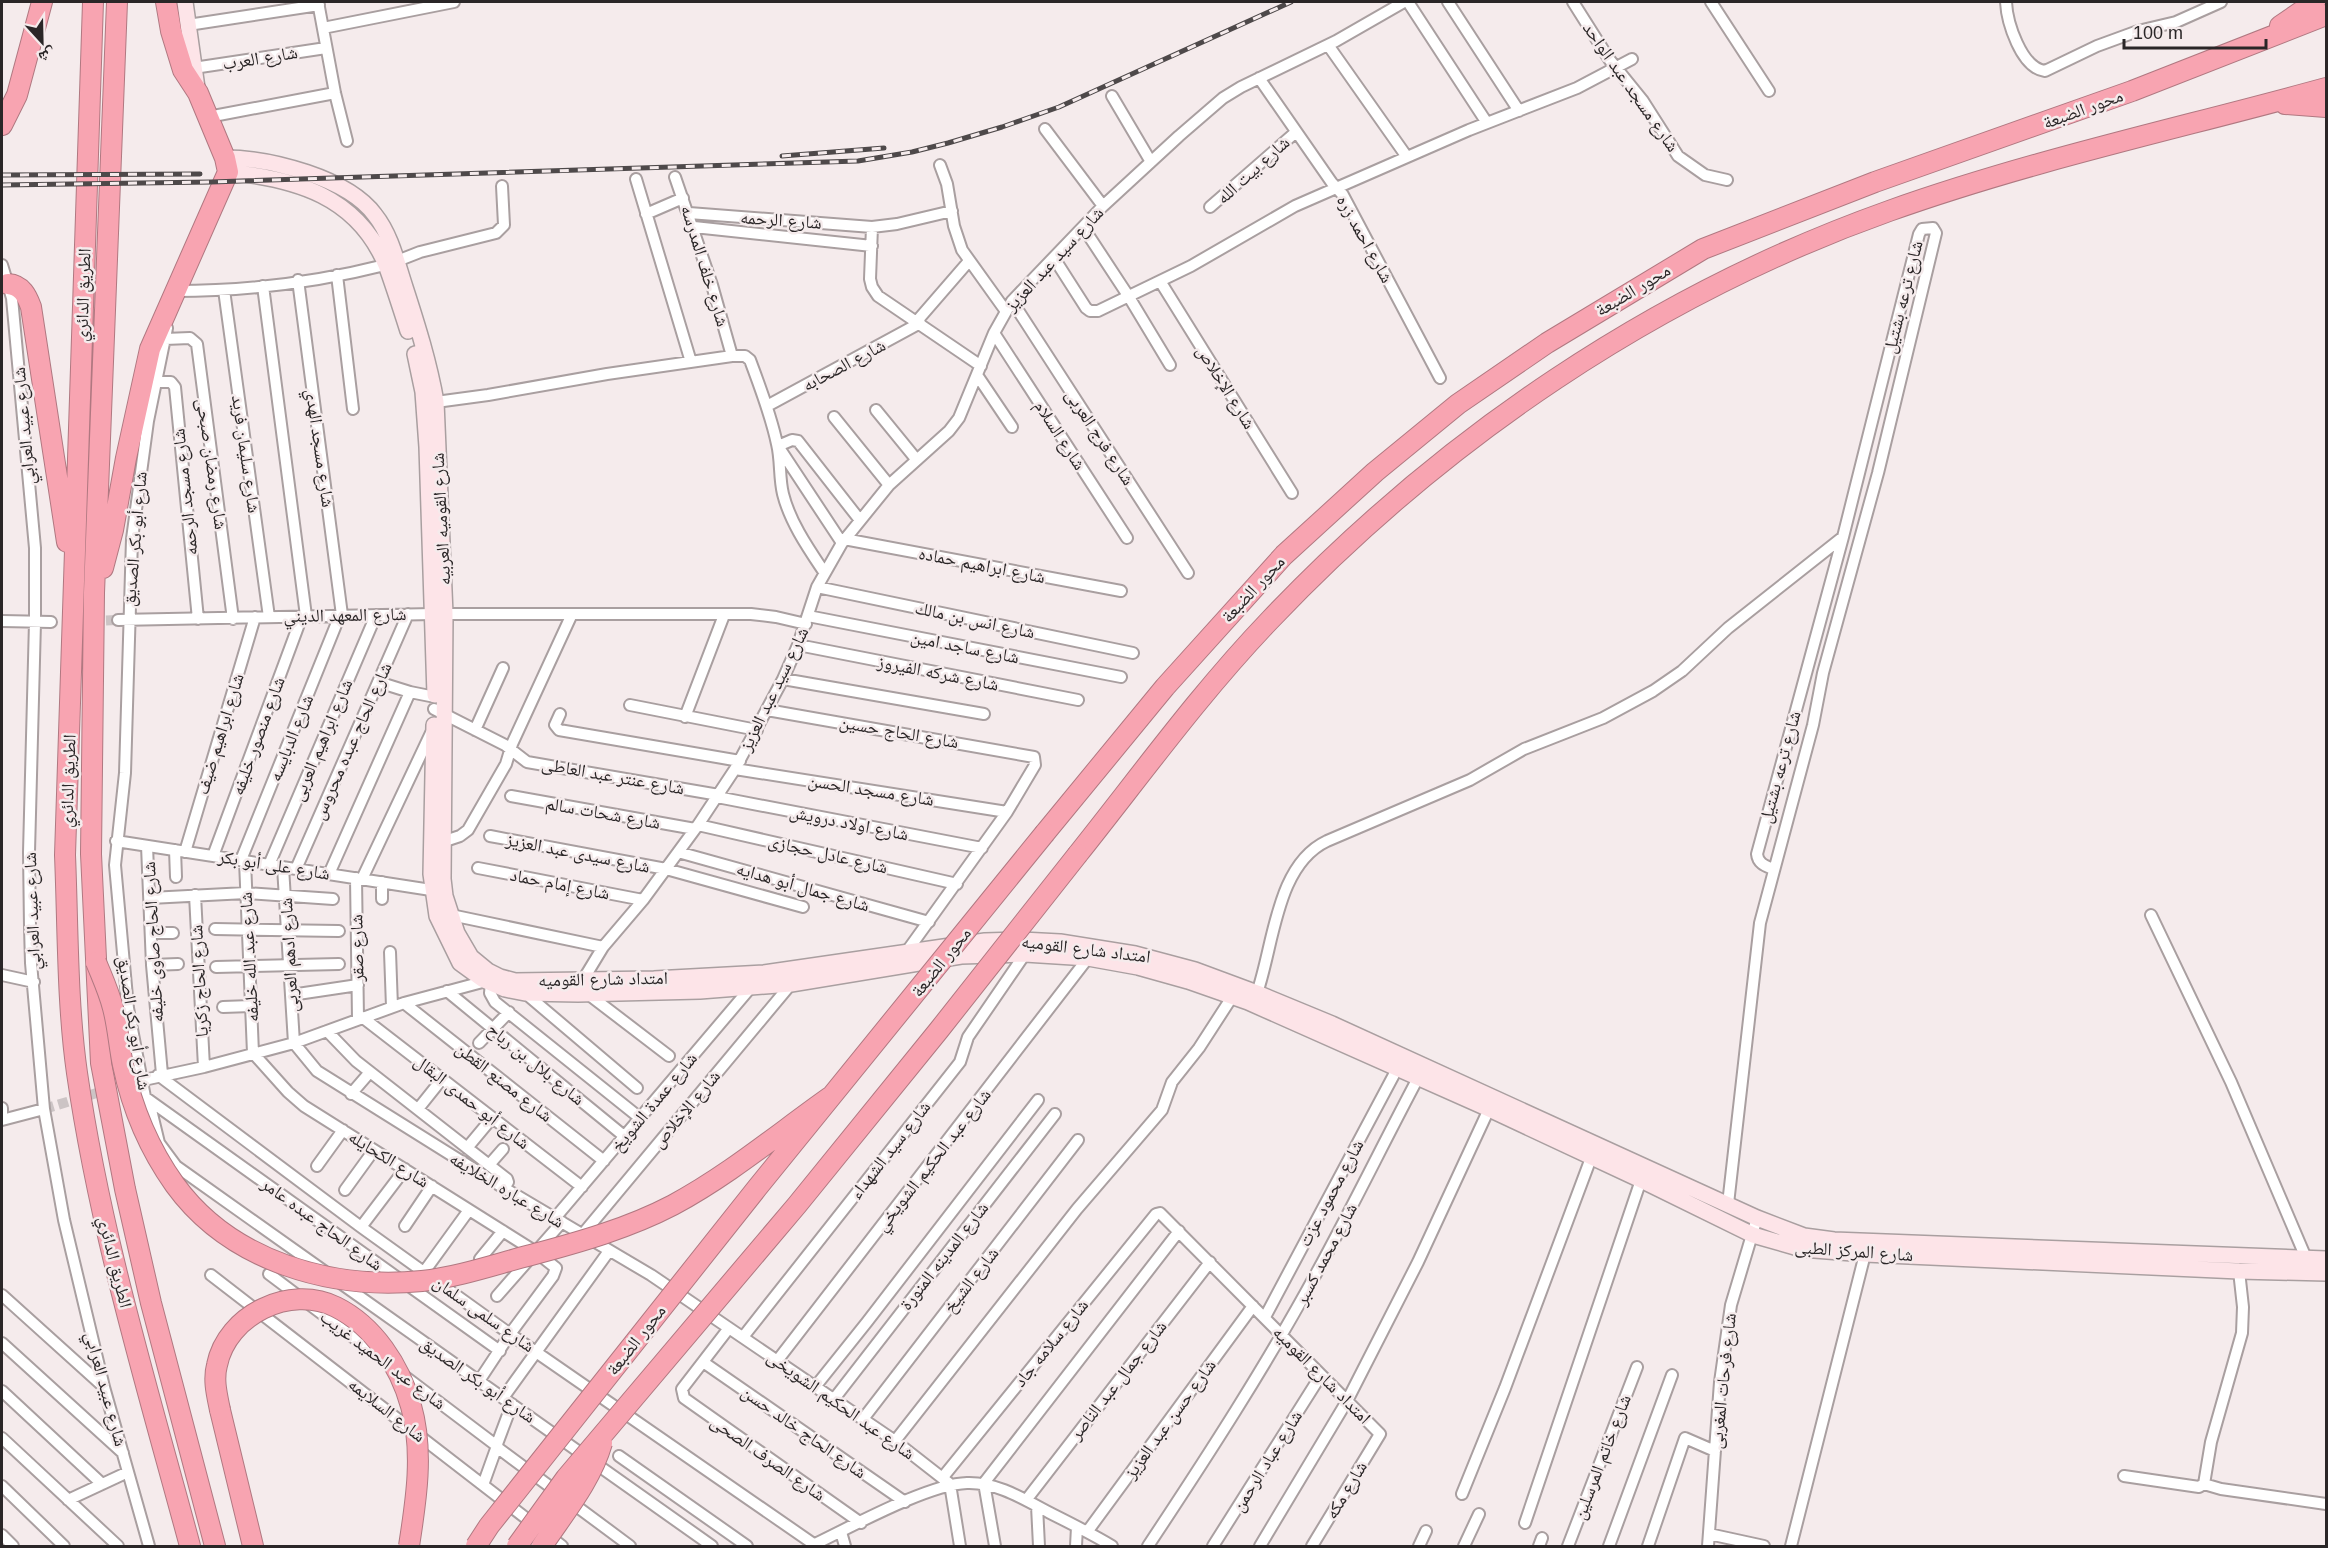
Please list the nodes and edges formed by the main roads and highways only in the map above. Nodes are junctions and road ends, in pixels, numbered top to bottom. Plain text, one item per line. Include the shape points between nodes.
1 (42, 2) edge
2 (93, 2) edge
3 (117, 2) edge
4 (166, 2) edge
5 (2314, 2) edge
6 (2326, 15) edge
7 (2265, 39) junction
8 (2326, 88) edge
9 (2273, 103) junction
10 (2326, 107) edge
11 (2, 125) edge
12 (8, 284) road end
13 (94, 593) junction
14 (75, 605) junction
15 (96, 962) junction
16 (830, 1097) junction
17 (605, 1431) junction
18 (190, 1546) edge
19 (215, 1546) edge
20 (253, 1546) edge
21 (409, 1546) edge
22 (476, 1546) edge
23 (517, 1546) edge
24 (542, 1546) edge

1 - 11 highway via 17,95
2 - 14 highway, الطريق الدائري
3 - 13 highway, الطريق الدائري
4 - 13 highway via 171,31 226,165 150,350 113,530
5 - 7 highway
6 - 7 highway, محور الضبعة
7 - 16 highway, محور الضبعة, bridge via 1703,249 1547,343 1458,404 1375,472 1284,555 1165,687
8 - 9 highway, محور الضبعة
9 - 10 highway
9 - 17 highway, محور الضبعة, bridge via 1972,183 1887,211 1814,241 1642,325 1565,372 1395,499 1309,580 1222,673 796,1205
12 - 14 highway via 21,288 31,308
13 - 15 highway, الطريق الدائري via 91,854
14 - 18 highway, الطريق الدائري via 65,855 76,1071 126,1307
15 - 16 highway, bridge via 113,1006 134,1106 176,1187 219,1230 251,1251 320,1277 376,1283 424,1281 615,1230 702,1188
15 - 19 highway, الطريق الدائري via 101,1063 125,1189
16 - 22 highway, محور الضبعة, bridge
17 - 23 highway, محور الضبعة, bridge
17 - 24 highway, bridge via 581,1490
20 - 21 highway, bridge via 220,1410 215,1381 217,1364 231,1334 248,1318 297,1299 335,1306 354,1318 380,1344 398,1372 412,1408 418,1468

